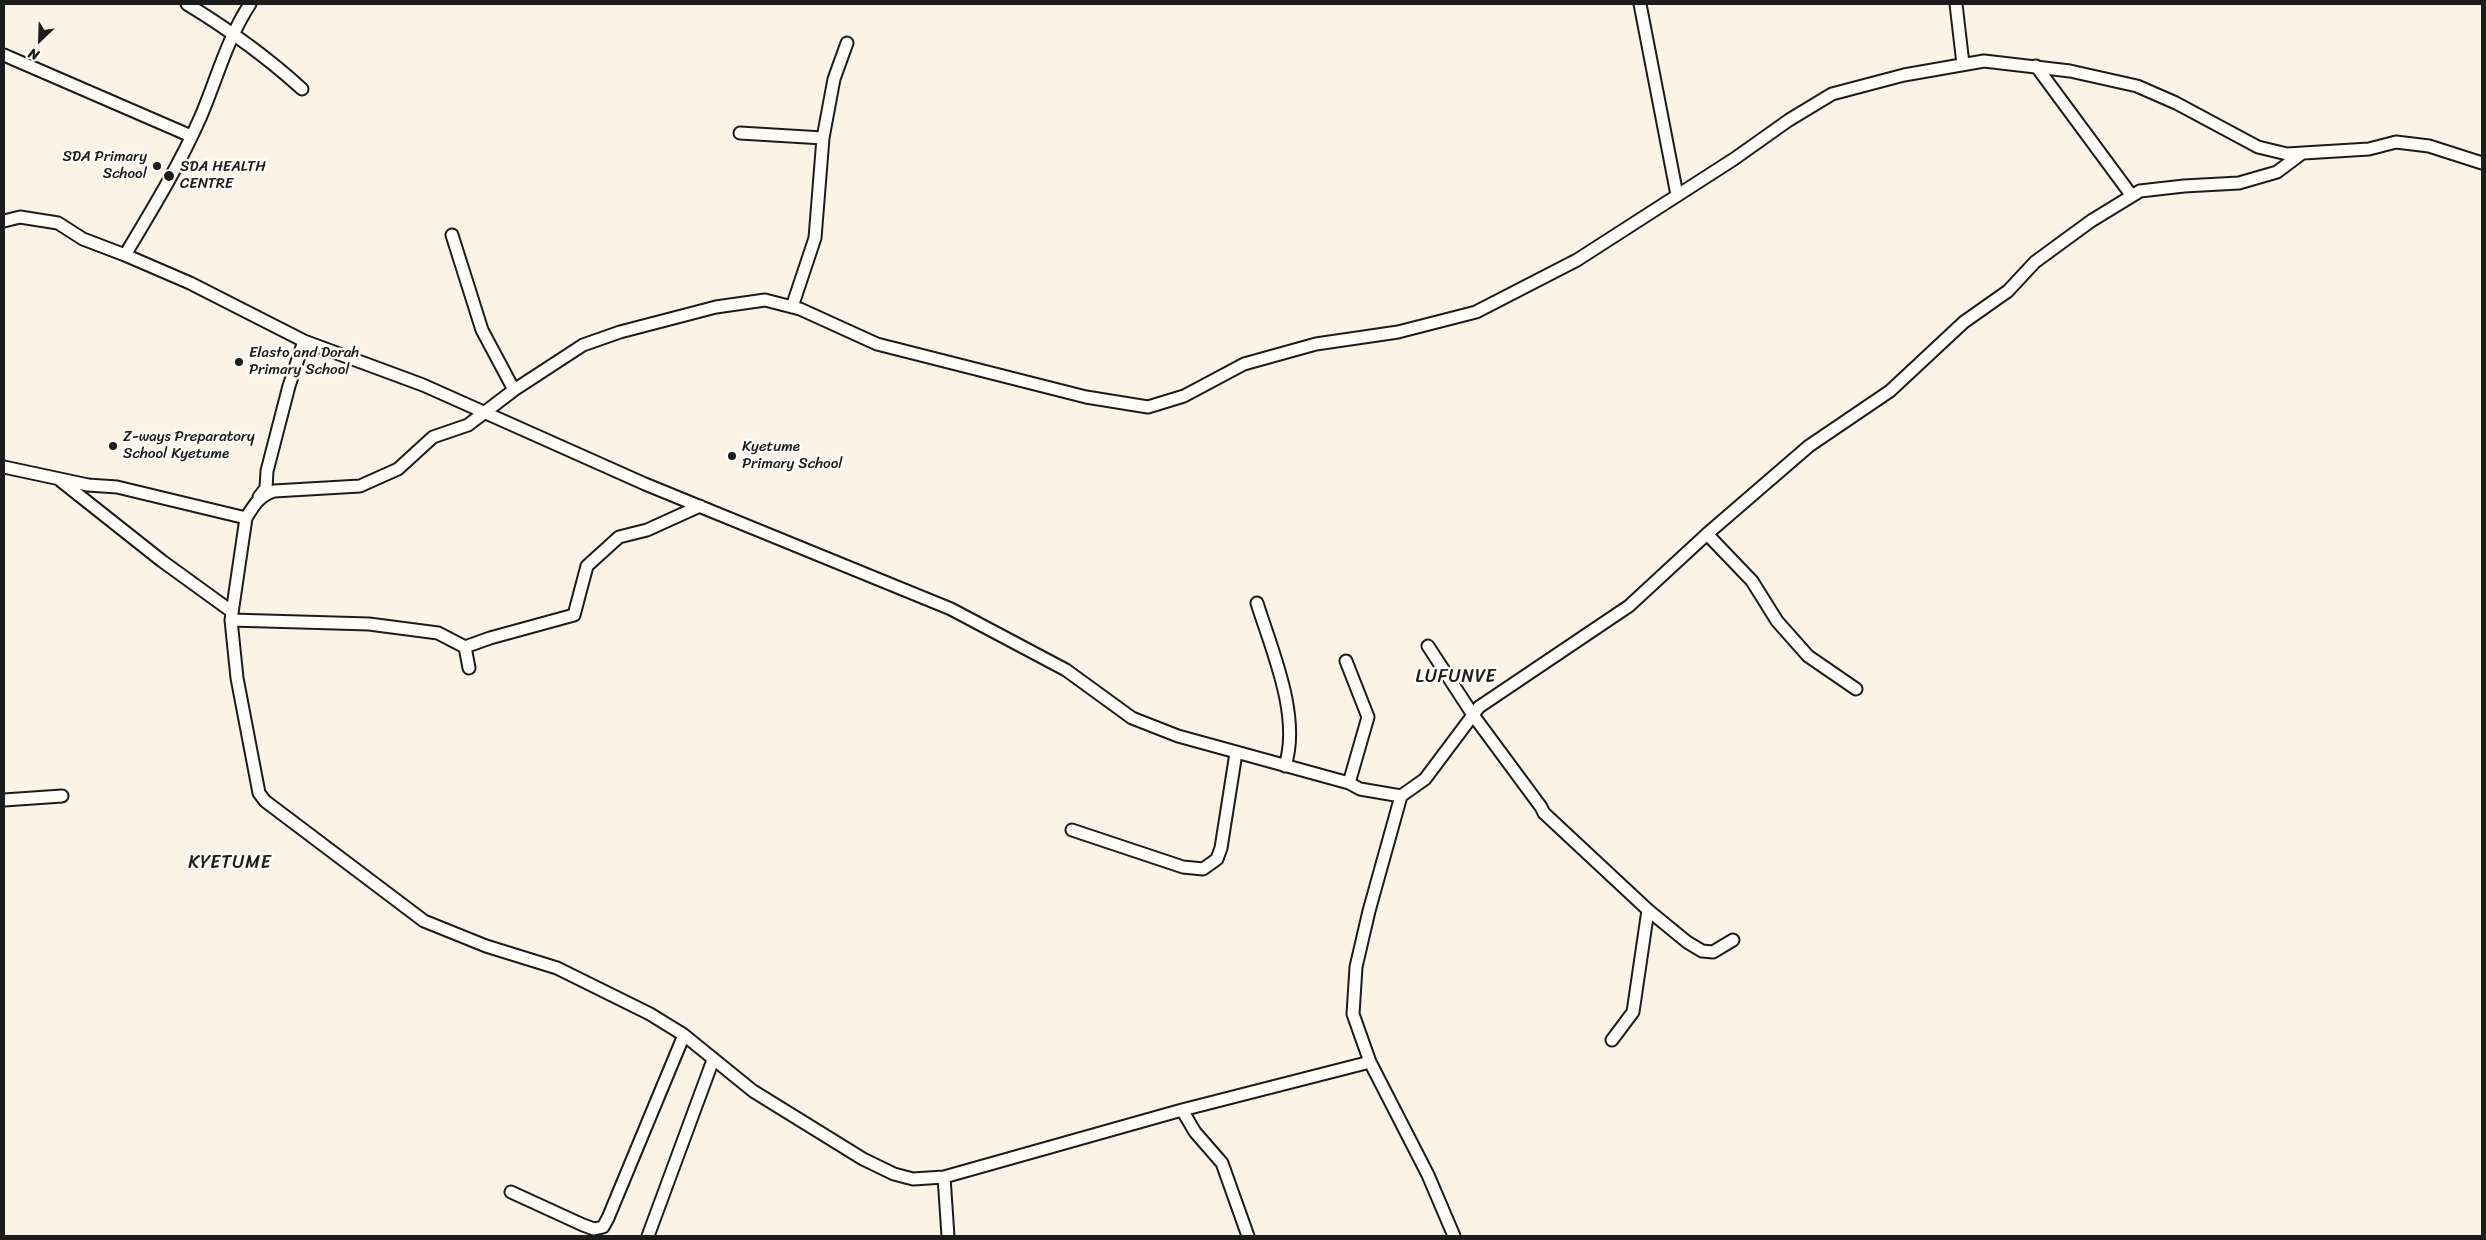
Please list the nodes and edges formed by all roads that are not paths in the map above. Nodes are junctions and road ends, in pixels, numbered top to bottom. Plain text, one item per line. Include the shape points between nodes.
1 (188, 4) edge
2 (250, 4) edge
3 (1640, 4) edge
4 (1956, 4) edge
5 (232, 35) junction
6 (847, 43) dead end
7 (4, 55) edge
8 (1963, 64) junction
9 (2036, 66) junction
10 (302, 89) dead end
11 (740, 133) dead end
12 (191, 136) junction
13 (823, 138) junction
14 (2301, 154) junction
15 (2482, 163) edge
16 (1677, 195) junction
17 (2132, 196) junction
18 (4, 221) edge
19 (452, 235) dead end
20 (126, 255) junction
21 (792, 307) junction
22 (304, 342) junction
23 (514, 390) junction
24 (485, 413) junction
25 (4, 467) edge
26 (60, 480) junction
27 (256, 501) junction
28 (700, 506) junction
29 (246, 518) junction
30 (1707, 534) junction
31 (1257, 603) dead end
32 (231, 616) junction
33 (1428, 646) dead end
34 (465, 648) junction
35 (1346, 661) dead end
36 (469, 668) dead end
37 (1856, 688) dead end
38 (1473, 715) junction
39 (1236, 753) junction
40 (1285, 766) junction
41 (1349, 784) junction
42 (62, 796) dead end
43 (1401, 796) junction
44 (4, 800) edge
45 (1072, 830) dead end
46 (1648, 910) junction
47 (1733, 940) dead end
48 (684, 1035) junction
49 (1612, 1040) dead end
50 (712, 1060) junction
51 (1370, 1062) junction
52 (1182, 1110) junction
53 (944, 1177) junction
54 (511, 1192) dead end
55 (648, 1236) edge
56 (948, 1236) edge
57 (1248, 1236) edge
58 (1454, 1236) edge

1 - 5 street
2 - 5 street
3 - 16 street
4 - 8 street
5 - 10 street
5 - 12 street
6 - 13 street via 834,79
7 - 12 street
8 - 9 street via 1984,61
8 - 16 street via 1832,94
9 - 14 street via 2137,86 2258,147
9 - 17 street
11 - 13 street
12 - 20 street
13 - 21 street via 815,238
14 - 15 street via 2369,149 2396,142 2429,146
14 - 17 street via 2277,172 2239,183 2140,191
16 - 21 street via 1577,260 1476,312 1398,332 1316,344 1244,364 1184,396 1148,407 1086,397 877,344
17 - 30 street via 2035,262 2008,291 1964,322 1890,391 1809,446
18 - 20 street via 20,217 58,223 83,239
19 - 23 street via 482,330
20 - 22 street via 190,283
21 - 23 street via 765,300 726,306 620,332 583,345
22 - 24 street via 423,385
22 - 27 street via 289,386 267,471 266,488
23 - 24 street
24 - 27 street via 468,425 433,437 398,469 360,486 274,491
24 - 28 street
25 - 26 street
26 - 29 street via 117,487
26 - 32 street
27 - 29 street
28 - 34 street via 647,530 620,536 587,566 574,615
28 - 39 street via 951,609 1066,670 1132,718
29 - 32 street
30 - 37 street via 1752,581 1777,621 1808,656
30 - 38 street via 1629,606 1480,706
31 - 40 street via 1289,717 1291,740
32 - 34 street via 369,624 438,633
32 - 48 street via 237,678 259,793 272,808 424,921 486,946 557,968
33 - 38 street
34 - 36 street
35 - 41 street via 1368,717
38 - 43 street via 1425,779
38 - 46 street via 1544,813
39 - 40 street
39 - 45 street via 1222,848 1217,859 1203,869 1183,867
40 - 41 street
41 - 43 street
42 - 44 street
43 - 51 street via 1368,911 1356,967 1353,1014
46 - 47 street via 1702,950 1713,952
46 - 49 street via 1633,1012
48 - 50 street
48 - 54 street via 602,1227 594,1229 583,1225
50 - 53 street via 753,1091 863,1159 913,1179
50 - 55 street
51 - 52 street
51 - 58 street via 1428,1175
52 - 53 street
52 - 57 street via 1195,1132 1222,1164
53 - 56 street

